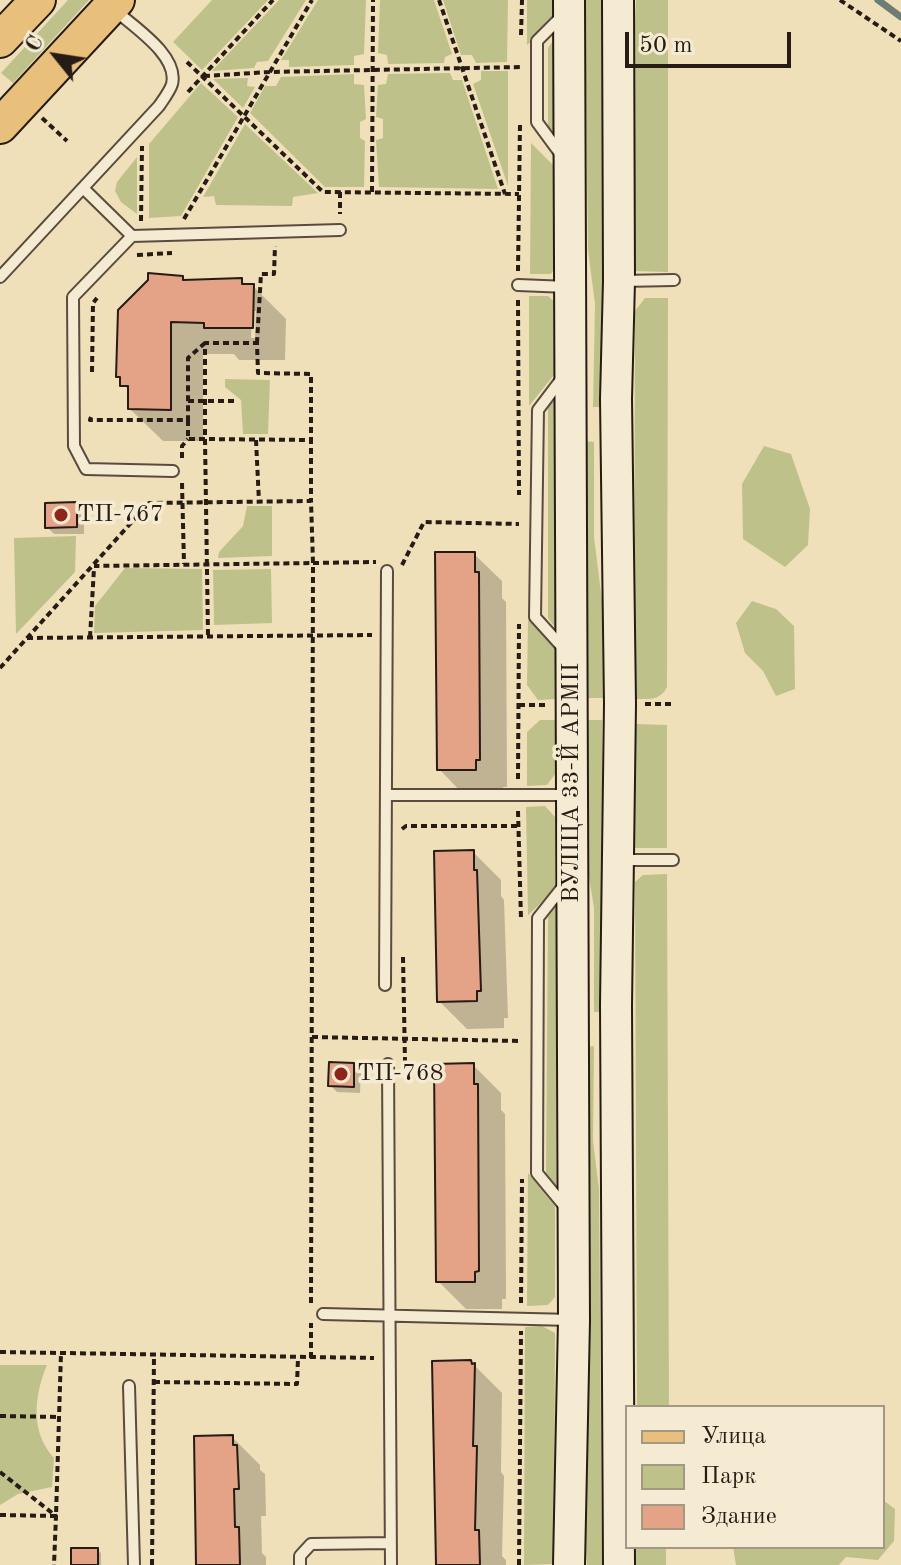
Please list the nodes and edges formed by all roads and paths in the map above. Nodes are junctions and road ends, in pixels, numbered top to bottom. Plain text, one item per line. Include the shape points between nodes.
1 (38, 0) edge
2 (273, 0) edge
3 (312, 0) edge
4 (373, 0) edge
5 (439, 0) edge
6 (618, 0) edge
7 (840, 0) edge
8 (114, 3) edge
9 (569, 4) edge
10 (0, 40) edge
11 (901, 41) edge
12 (180, 56) dead end
13 (462, 67) junction
14 (521, 67) dead end
15 (373, 69) junction
16 (270, 72) junction
17 (201, 76) junction
18 (182, 98) dead end
19 (38, 115) dead end
20 (244, 116) junction
21 (0, 126) edge
22 (67, 141) dead end
23 (132, 155) dead end
24 (83, 188) junction
25 (340, 192) junction
26 (372, 192) junction
27 (505, 194) junction
28 (519, 194) dead end
29 (129, 213) dead end
30 (141, 221) junction
31 (180, 225) dead end
32 (150, 228) dead end
33 (340, 230) joint
34 (275, 232) junction
35 (132, 236) junction
36 (179, 253) dead end
37 (132, 255) dead end
38 (0, 277) edge
39 (674, 280) dead end
40 (619, 281) junction
41 (518, 285) dead end
42 (570, 287) junction
43 (103, 291) dead end
44 (205, 343) junction
45 (257, 343) junction
46 (571, 366) junction
47 (91, 376) dead end
48 (573, 397) junction
49 (616, 399) junction
50 (188, 401) junction
51 (205, 401) junction
52 (236, 401) dead end
53 (91, 406) dead end
54 (188, 420) junction
55 (188, 439) junction
56 (205, 439) junction
57 (256, 440) junction
58 (311, 440) junction
59 (573, 450) junction
60 (617, 451) junction
61 (182, 460) dead end
62 (177, 472) joint
63 (311, 501) junction
64 (182, 502) junction
65 (205, 502) junction
66 (259, 502) junction
67 (519, 524) dead end
68 (313, 563) junction
69 (184, 564) junction
70 (206, 564) junction
71 (94, 566) junction
72 (387, 566) joint
73 (401, 576) dead end
74 (311, 634) junction
75 (208, 635) junction
76 (387, 635) junction
77 (90, 637) junction
78 (27, 638) junction
79 (572, 658) junction
80 (0, 668) edge
81 (635, 704) dead end
82 (672, 704) dead end
83 (519, 705) dead end
84 (555, 705) dead end
85 (386, 795) junction
86 (571, 795) junction
87 (519, 826) dead end
88 (401, 829) dead end
89 (619, 860) junction
90 (673, 860) dead end
91 (572, 877) junction
92 (403, 949) dead end
93 (385, 985) dead end
94 (573, 1002) junction
95 (616, 1005) junction
96 (312, 1037) junction
97 (405, 1039) junction
98 (523, 1041) dead end
99 (574, 1056) junction
100 (617, 1057) junction
101 (388, 1064) dead end
102 (404, 1070) dead end
103 (573, 1216) junction
104 (323, 1314) dead end
105 (388, 1316) junction
106 (574, 1320) junction
107 (0, 1352) edge
108 (61, 1353) junction
109 (154, 1355) junction
110 (298, 1358) junction
111 (311, 1358) junction
112 (389, 1358) junction
113 (154, 1382) junction
114 (129, 1386) dead end
115 (0, 1416) edge
116 (59, 1417) junction
117 (622, 1419) edge
118 (0, 1472) edge
119 (0, 1515) edge
120 (56, 1516) junction
121 (390, 1543) junction
122 (54, 1565) edge
123 (134, 1565) edge
124 (152, 1565) edge
125 (300, 1565) edge
126 (391, 1565) edge
127 (569, 1565) edge
128 (619, 1565) edge

1 - 10 main road
2 - 17 path
3 - 16 path
4 - 15 path
5 - 13 path
6 - 40 street, ВУЛІЦА 33-Й АРМІІ
7 - 11 path
8 - 21 main road
8 - 24 lane via 171,64 172,84 159,106
9 - 42 street, ВУЛІЦА 33-Й АРМІІ
12 - 17 path
13 - 14 path
13 - 15 path
13 - 27 path
15 - 16 path
15 - 26 path
16 - 17 path
16 - 20 path
17 - 18 path
17 - 20 path
19 - 22 path
20 - 25 path via 323,192
20 - 31 path
23 - 30 path via 142,144
24 - 35 lane
24 - 38 lane
25 - 26 path
25 - 33 path
26 - 27 path
27 - 28 path
29 - 30 path
30 - 32 path
33 - 34 lane
34 - 35 lane
34 - 45 path via 274,274 261,274
35 - 62 lane via 73,297 74,446 86,469
36 - 37 path
39 - 40 lane
40 - 49 street, ВУЛІЦА 33-Й АРМІІ
41 - 42 lane
42 - 46 street, ВУЛІЦА 33-Й АРМІІ
43 - 47 path via 93,303
44 - 45 path
44 - 50 path via 188,358
44 - 51 path
45 - 58 path via 258,373 311,374
46 - 48 street, ВУЛІЦА 33-Й АРМІІ
46 - 79 lane via 538,410 535,617
48 - 49 street via 580,412 595,418 609,412
48 - 59 street, ВУЛІЦА 33-Й АРМІІ
49 - 60 street, ВУЛІЦА 33-Й АРМІІ
50 - 51 path
50 - 54 path
51 - 52 path
51 - 56 path
53 - 54 path via 90,420
54 - 55 path
55 - 56 path
55 - 61 path
56 - 57 path
56 - 65 path
57 - 58 path
57 - 66 path
58 - 63 path
59 - 60 street via 580,436 594,431 610,436
59 - 79 street, ВУЛІЦА 33-Й АРМІІ
60 - 89 street, ВУЛІЦА 33-Й АРМІІ
62 - 64 path
63 - 66 path
63 - 68 path
64 - 65 path
64 - 69 path
64 - 71 path via 149,503
65 - 66 path
65 - 70 path
67 - 73 path via 424,522 402,561
68 - 70 path
68 - 72 path
68 - 74 path
69 - 70 path
69 - 71 path
70 - 75 path
71 - 77 path
71 - 78 path
72 - 76 lane
74 - 75 path
74 - 76 path
74 - 96 path
75 - 77 path
76 - 85 lane
77 - 78 path
78 - 80 path
79 - 86 street, ВУЛІЦА 33-Й АРМІІ
81 - 82 path
83 - 84 path
85 - 86 lane
85 - 93 lane
86 - 91 street, ВУЛІЦА 33-Й АРМІІ
87 - 88 path
89 - 90 lane
89 - 95 street, ВУЛІЦА 33-Й АРМІІ
91 - 94 street, ВУЛІЦА 33-Й АРМІІ
91 - 103 lane via 538,918 537,1173
92 - 97 path
94 - 95 street via 580,1016 595,1022 609,1017
94 - 99 street, ВУЛІЦА 33-Й АРМІІ
95 - 100 street, ВУЛІЦА 33-Й АРМІІ
96 - 97 path
96 - 111 path
97 - 98 path
97 - 102 path
99 - 100 street via 580,1042 594,1037 609,1042
99 - 103 street, ВУЛІЦА 33-Й АРМІІ
100 - 117 street, ВУЛІЦА 33-Й АРМІІ
101 - 105 lane
103 - 106 street, ВУЛІЦА 33-Й АРМІІ
104 - 105 lane
105 - 106 lane
105 - 112 lane
106 - 127 street, ВУЛІЦА 33-Й АРМІІ
107 - 108 path
108 - 109 path
108 - 116 path
109 - 110 path
109 - 113 path
110 - 111 path
110 - 113 path via 297,1384
111 - 112 path
112 - 121 lane
113 - 124 path
114 - 123 lane
115 - 116 path
116 - 120 path
117 - 128 street, ВУЛІЦА 33-Й АРМІІ
118 - 120 path
119 - 120 path
120 - 122 path
121 - 125 lane via 311,1544 300,1556
121 - 126 lane

